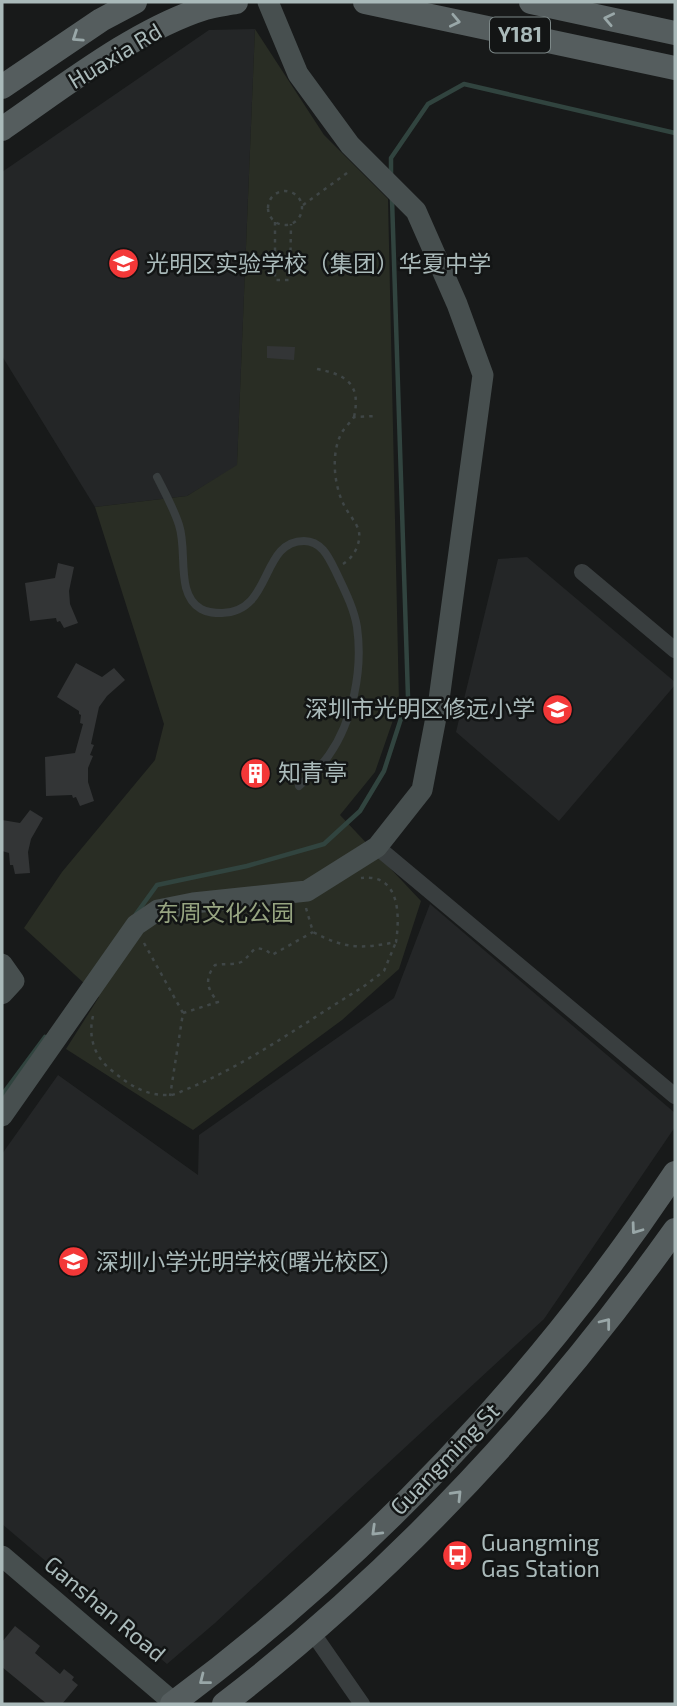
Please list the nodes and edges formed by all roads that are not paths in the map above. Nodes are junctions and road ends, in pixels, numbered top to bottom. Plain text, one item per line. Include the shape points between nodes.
1 (135, 2) edge
2 (236, 2) edge
3 (268, 2) edge
4 (365, 2) edge
5 (531, 2) edge
6 (675, 33) edge
7 (675, 68) edge
8 (2, 87) edge
9 (2, 129) edge
10 (158, 477) dead end
11 (582, 572) dead end
12 (675, 650) edge
13 (299, 786) dead end
14 (377, 847) junction
15 (2, 964) edge
16 (2, 994) edge
17 (675, 1096) edge
18 (2, 1116) edge
19 (675, 1173) edge
20 (675, 1230) edge
21 (2, 1556) edge
22 (312, 1632) junction
23 (173, 1703) edge
24 (225, 1704) edge
25 (362, 1704) edge

1 -> 8 main road, Huaxia Rd
2 - 9 main road, Huaxia Rd via 205,8 162,26
3 - 14 street via 299,74 350,145 416,211 483,375 438,707 422,790
4 -> 7 main road, Y181
6 -> 5 main road, Y181
10 - 13 lane via 179,524 183,583 200,609 229,613 242,608 256,597 281,549 293,542 309,541 323,548 335,569 357,626 354,690 345,725 329,755
11 - 12 street
14 - 17 street
14 - 18 street via 307,891 193,903 158,910 136,925
15 - 16 street via 14,981
19 -> 23 main road, Guangming St via 579,1306 460,1446 319,1584
22 -> 20 main road, Guangming St via 425,1528 514,1433 606,1324
21 - 23 street, Ganshan Road
22 - 24 main road, Guangming St
22 - 25 street

